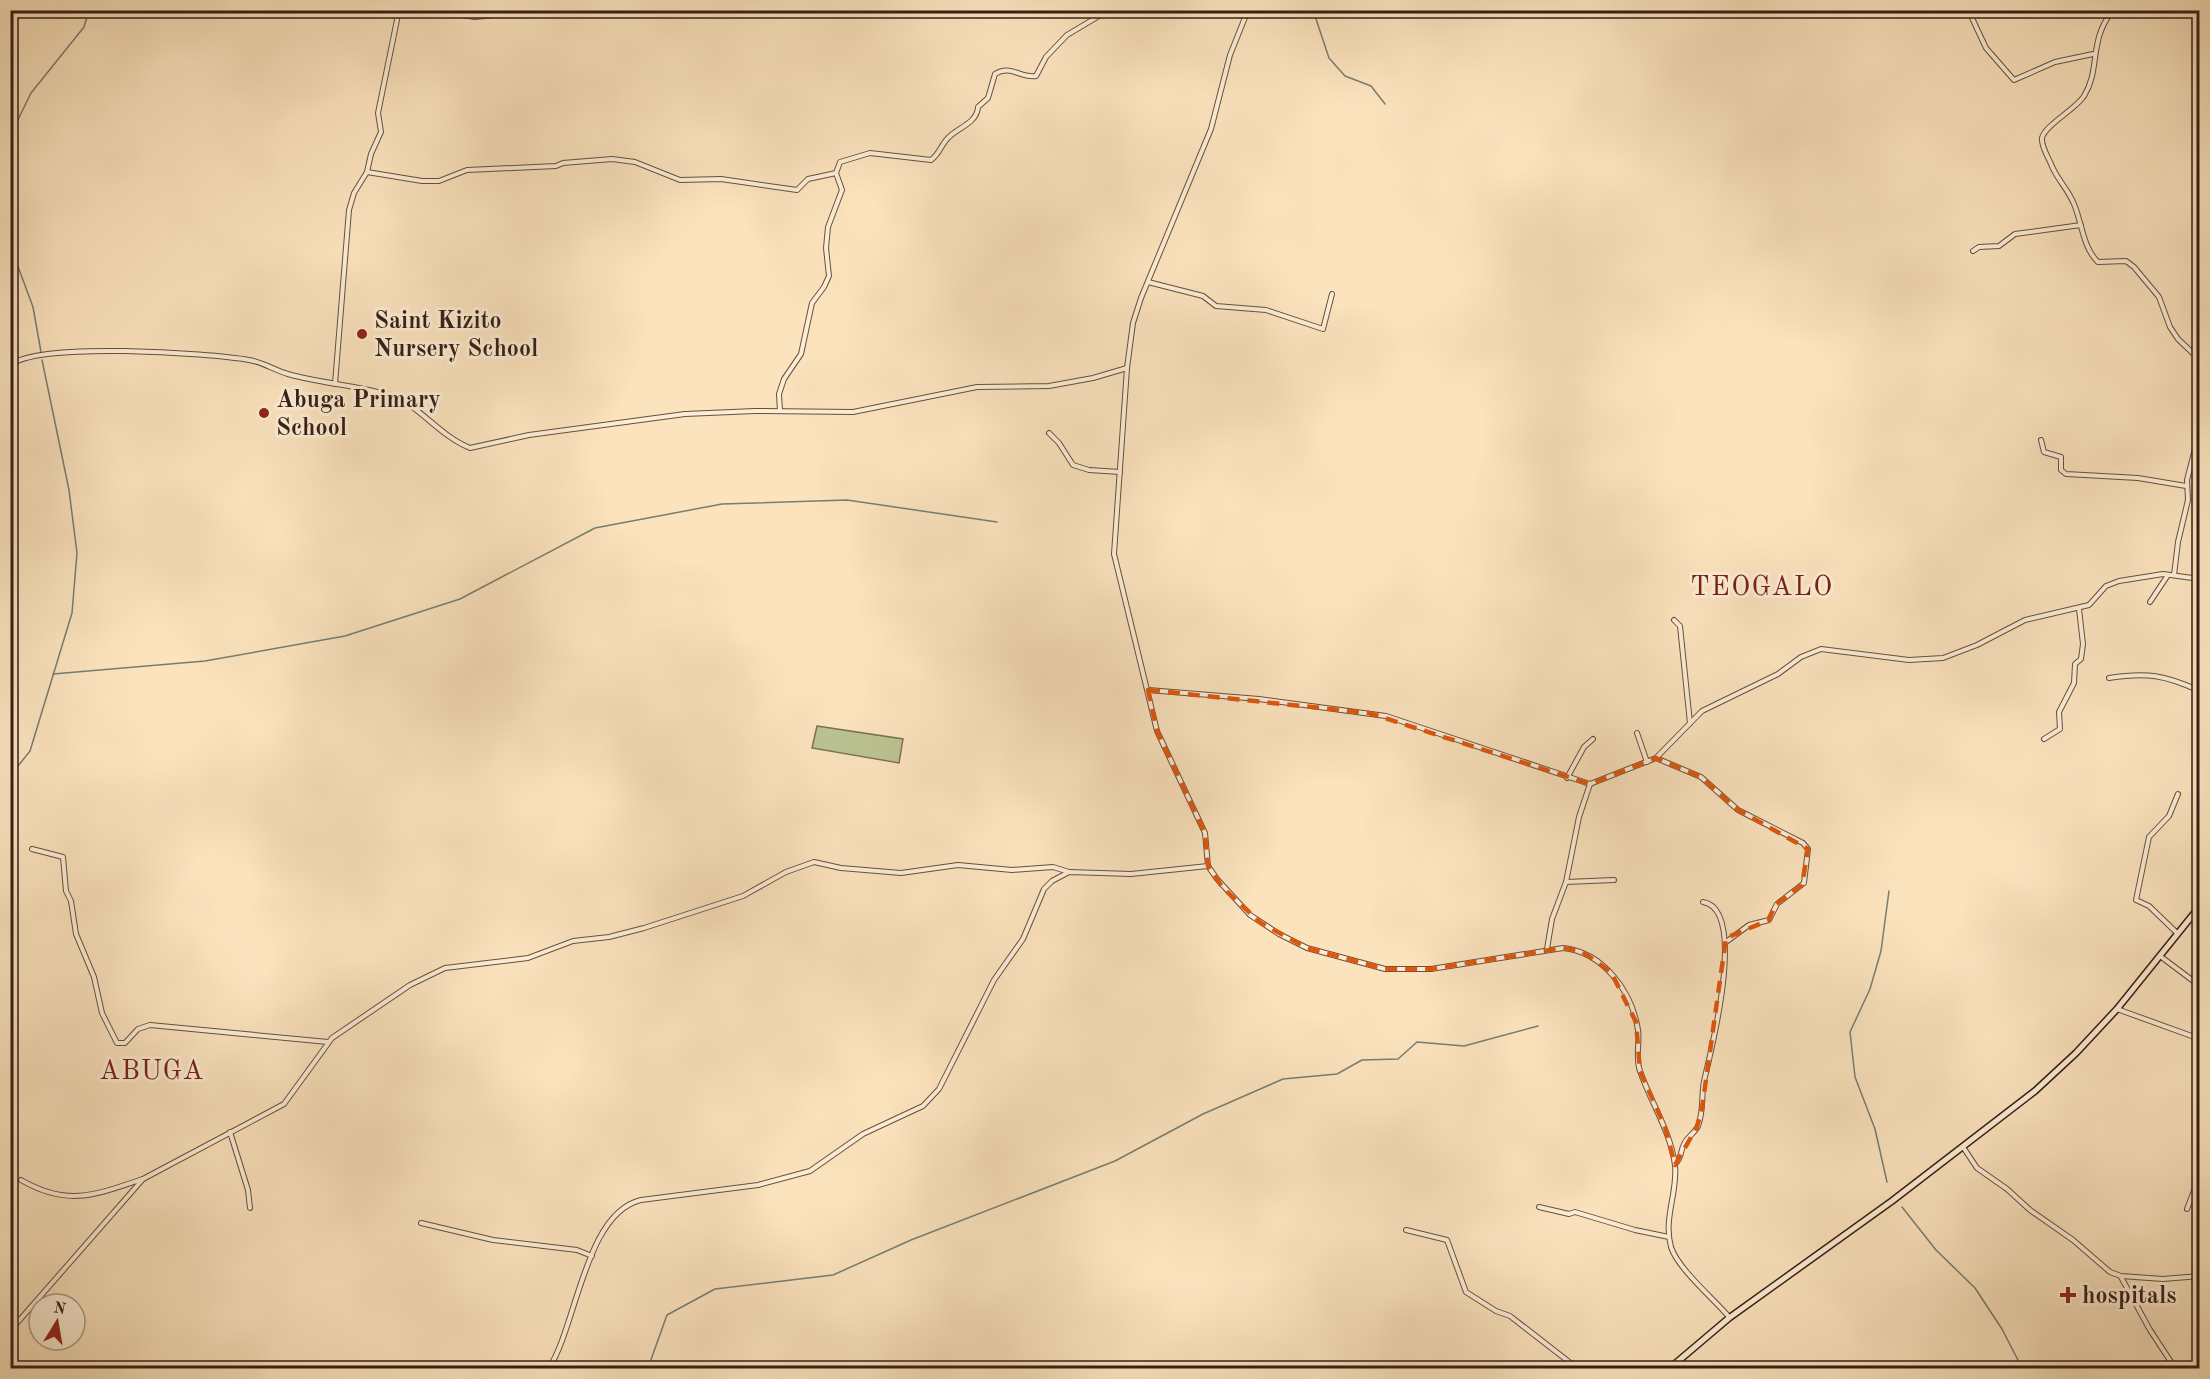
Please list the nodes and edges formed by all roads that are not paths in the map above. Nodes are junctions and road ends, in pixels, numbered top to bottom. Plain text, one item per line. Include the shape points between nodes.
1 (425, 10) edge
2 (543, 10) edge
3 (1108, 10) edge
4 (1248, 10) edge
5 (2113, 10) edge
6 (403, 11) edge
7 (1972, 18) dead end
8 (2093, 54) junction
9 (368, 172) junction
10 (836, 173) junction
11 (2081, 225) junction
12 (1973, 250) dead end
13 (1148, 282) junction
14 (1332, 294) dead end
15 (2199, 360) edge
16 (10, 366) edge
17 (1127, 368) junction
18 (336, 384) junction
19 (2199, 408) edge
20 (780, 411) junction
21 (1048, 434) dead end
22 (2041, 440) dead end
23 (1120, 472) junction
24 (2186, 486) junction
25 (2168, 574) junction
26 (2174, 575) junction
27 (2199, 579) edge
28 (2150, 602) dead end
29 (2079, 609) junction
30 (1674, 620) dead end
31 (2109, 678) dead end
32 (1148, 690) junction
33 (2199, 691) edge
34 (1690, 723) junction
35 (1637, 733) dead end
36 (1593, 739) dead end
37 (2044, 739) dead end
38 (1656, 758) junction
39 (1647, 762) junction
40 (1567, 778) junction
41 (1590, 784) junction
42 (2178, 794) dead end
43 (32, 849) dead end
44 (1208, 866) junction
45 (1069, 872) junction
46 (1614, 880) dead end
47 (1566, 882) junction
48 (1703, 902) dead end
49 (2199, 906) edge
50 (2178, 933) junction
51 (1726, 942) junction
52 (1546, 949) junction
53 (2159, 955) junction
54 (2199, 986) edge
55 (2117, 1009) junction
56 (2199, 1040) edge
57 (328, 1042) junction
58 (230, 1132) junction
59 (1962, 1146) junction
60 (1675, 1165) junction
61 (2199, 1175) edge
62 (142, 1179) junction
63 (21, 1180) dead end
64 (1539, 1207) dead end
65 (250, 1208) dead end
66 (2187, 1209) dead end
67 (422, 1223) dead end
68 (1406, 1230) dead end
69 (1670, 1237) junction
70 (592, 1256) junction
71 (2121, 1276) junction
72 (2199, 1276) edge
73 (1730, 1318) junction
74 (10, 1331) edge
75 (1678, 1361) junction
76 (549, 1368) edge
77 (1577, 1368) edge
78 (1670, 1368) edge
79 (1682, 1368) edge
80 (2175, 1368) edge

1 - 2 street via 475,17
3 - 10 street via 1067,35 1046,57 1036,76 1010,70 995,74 988,98 978,107 978,113 968,125 950,135 931,160 870,153 840,162
4 - 13 street via 1230,55 1211,129
5 - 8 street via 2102,23
6 - 9 street via 398,15 379,109 381,132
7 - 8 street via 1986,48 2014,80 2055,62
8 - 11 street via 2083,97 2042,138
9 - 10 street via 439,181 467,170 609,159 634,162 680,180 721,179 797,190 814,177
9 - 18 street via 354,192 349,210
10 - 20 street via 842,190 828,227 829,276 812,303 801,354 784,379 779,394
11 - 12 street via 2015,234 1999,246
11 - 15 street via 2090,253 2098,262 2126,261 2147,280 2163,304 2170,327
13 - 14 street via 1203,296 1216,306 1266,310 1323,328
13 - 17 street via 1133,323
16 - 18 street via 20,359 52,354 190,352 253,361 287,374
17 - 20 street via 1049,386 977,387 853,412
17 - 23 street
18 - 20 street via 396,397 442,433 470,448 642,418
19 - 24 street via 2198,436
21 - 23 street via 1073,465
22 - 24 street via 2044,452 2061,457 2061,470 2066,474 2138,478
23 - 32 street via 1114,554
24 - 26 street via 2187,507
25 - 26 street
25 - 28 street
25 - 29 street via 2111,584 2089,605
26 - 27 street
29 - 34 street via 2025,620 1943,658 1898,659 1821,649 1702,711
29 - 37 street via 2081,659 2075,664 2074,683 2059,712 2060,729
30 - 34 street via 1680,626
31 - 33 street via 2151,674
32 - 40 street via 1377,714
32 - 44 street via 1157,731 1205,833
34 - 38 street
35 - 39 street
36 - 40 street via 1584,747
38 - 39 street
38 - 51 street via 1701,777 1738,810 1808,849 1802,885 1777,904 1769,920 1749,925
39 - 41 street
40 - 41 street
41 - 47 street
42 - 50 street via 2169,816 2147,841 2136,900 2149,906
43 - 57 street via 63,857 76,934 93,972 102,1013 117,1043 124,1043 138,1029 150,1025
44 - 45 street via 1131,874
44 - 52 street via 1223,888 1261,923 1307,948 1355,962 1385,969 1418,970
45 - 57 street via 1053,867 1012,870 958,865 896,873 807,864 742,896 644,928 573,941 528,958 445,968 410,985
45 - 70 street via 1044,889 1023,939 994,980 946,1077 927,1103 863,1134 810,1171 758,1185 630,1202 611,1219
46 - 47 street
47 - 52 street
48 - 51 street via 1718,910
49 - 50 main road
50 - 53 main road
51 - 60 street via 1719,1014 1702,1108 1697,1128 1684,1142 1681,1159
52 - 60 street via 1581,951 1618,981 1636,1022 1640,1071 1665,1127
53 - 54 street
53 - 55 main road
55 - 56 street
55 - 59 main road via 2056,1072
57 - 58 street via 286,1102
58 - 62 street
58 - 65 street
59 - 71 street via 1977,1168 2106,1269
59 - 73 main road
60 - 69 street
61 - 66 street
62 - 63 street via 90,1197 70,1198
62 - 74 street
64 - 69 street via 1575,1212
67 - 70 street via 493,1240 577,1250
68 - 77 street via 1447,1240 1466,1292 1510,1316
69 - 73 street via 1680,1262
70 - 76 street
71 - 72 street
71 - 80 street
73 - 75 main road
75 - 78 main road
75 - 79 street

